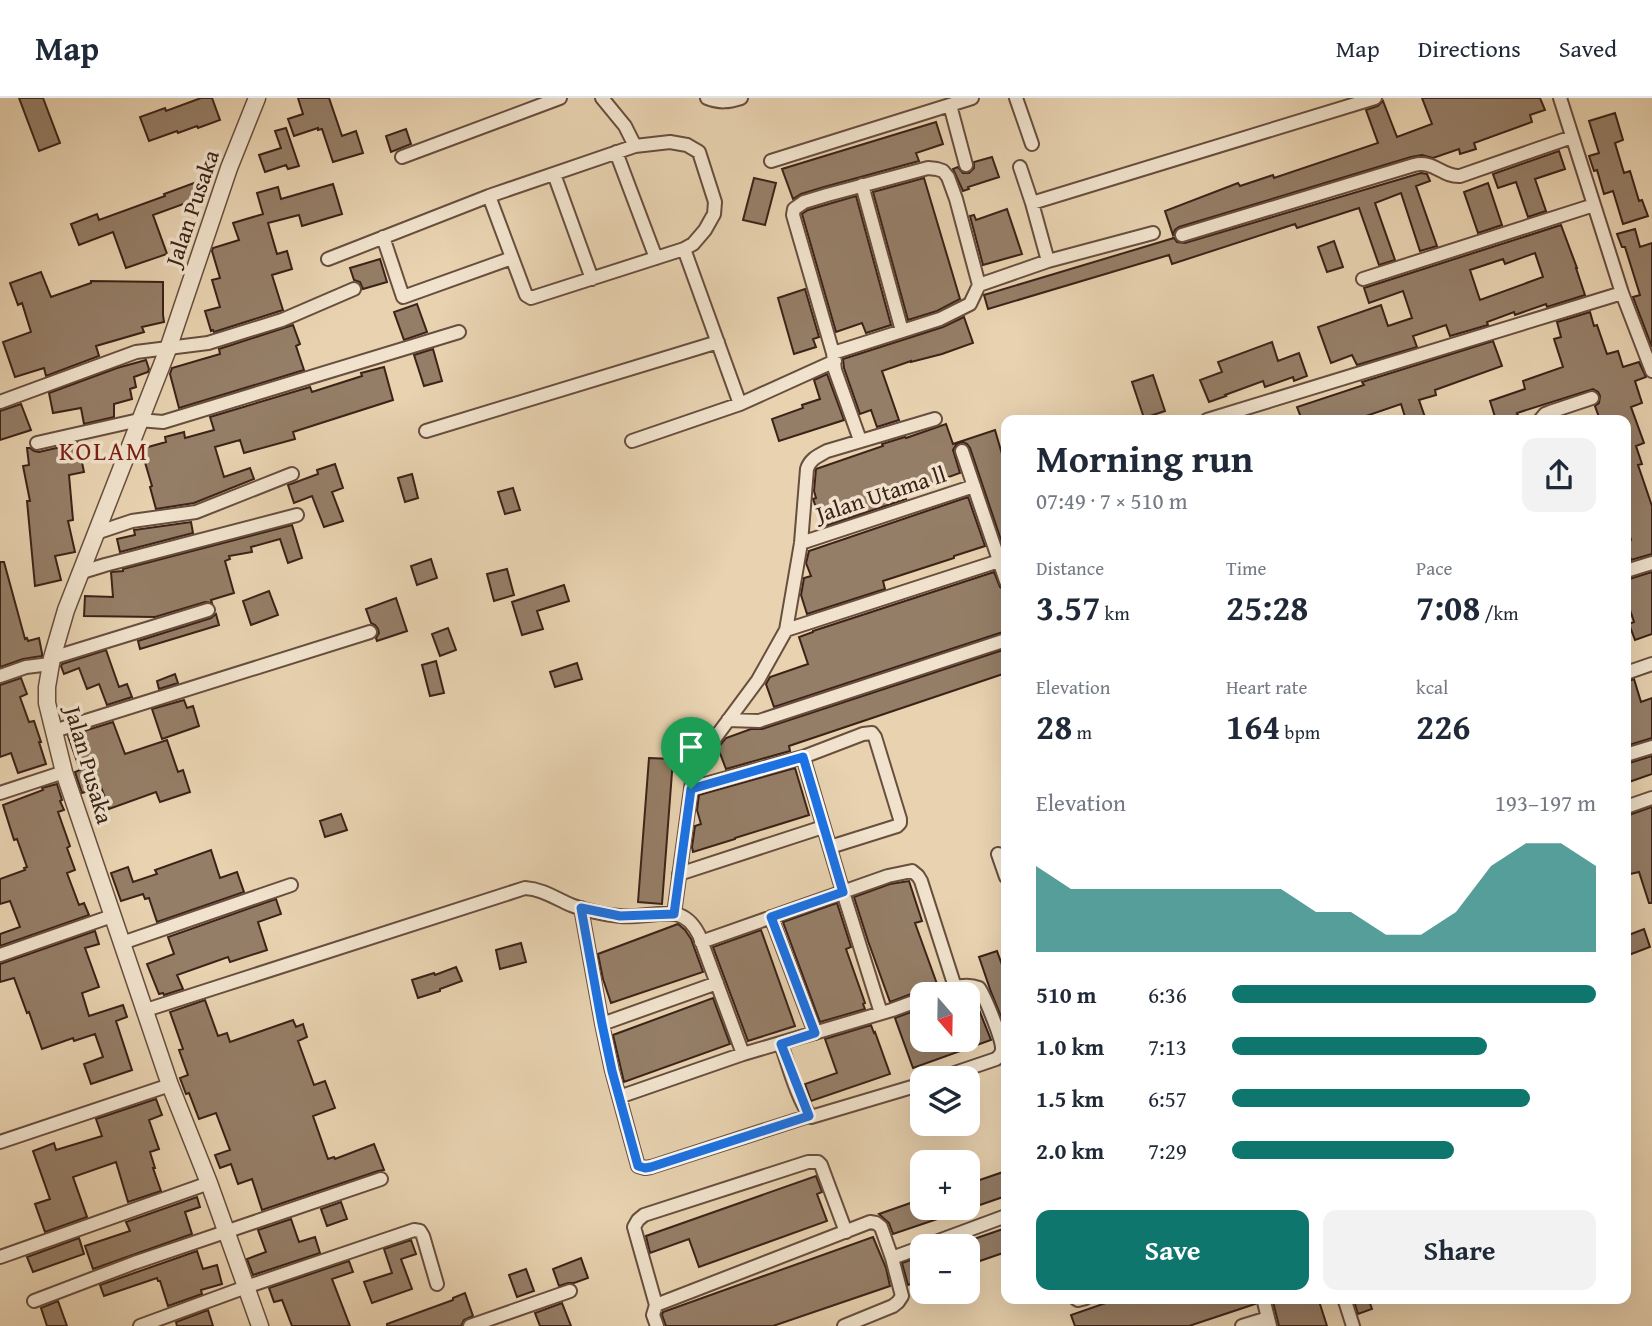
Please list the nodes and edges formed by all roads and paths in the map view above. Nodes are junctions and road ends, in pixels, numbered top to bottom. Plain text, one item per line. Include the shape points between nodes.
1 (257, 98) edge
2 (560, 98) edge
3 (602, 98) edge
4 (707, 98) edge
5 (741, 98) edge
6 (972, 98) edge
7 (1016, 98) edge
8 (1375, 98) edge
9 (1560, 98) edge
10 (950, 105) junction
11 (1572, 137) junction
12 (1032, 144) dead end
13 (635, 146) junction
14 (616, 152) junction
15 (402, 157) dead end
16 (771, 161) dead end
17 (966, 165) dead end
18 (1020, 167) dead end
19 (555, 174) junction
20 (862, 185) junction
21 (489, 196) junction
22 (1032, 203) junction
23 (1594, 205) junction
24 (1153, 233) dead end
25 (1182, 235) dead end
26 (383, 237) junction
27 (684, 249) junction
28 (512, 258) junction
29 (656, 258) junction
30 (328, 259) dead end
31 (1048, 261) junction
32 (592, 279) junction
33 (1363, 279) dead end
34 (979, 285) junction
35 (354, 289) dead end
36 (1622, 293) junction
37 (902, 331) junction
38 (459, 332) dead end
39 (718, 342) junction
40 (168, 349) junction
41 (834, 357) junction
42 (1652, 371) edge
43 (1592, 397) dead end
44 (0, 402) edge
45 (740, 404) junction
46 (1224, 415) edge
47 (1546, 415) edge
48 (935, 419) dead end
49 (139, 420) junction
50 (426, 431) dead end
51 (860, 440) junction
52 (632, 441) dead end
53 (37, 443) dead end
54 (962, 451) dead end
55 (292, 474) dead end
56 (974, 486) junction
57 (297, 515) dead end
58 (96, 533) junction
59 (801, 543) junction
60 (999, 561) junction
61 (1652, 563) edge
62 (1001, 567) edge
63 (1631, 569) edge
64 (79, 573) junction
65 (208, 610) dead end
66 (786, 630) junction
67 (370, 632) dead end
68 (1001, 642) edge
69 (51, 661) junction
70 (1652, 664) edge
71 (1631, 671) edge
72 (0, 676) edge
73 (728, 720) junction
74 (54, 731) junction
75 (1652, 747) edge
76 (1631, 753) edge
77 (803, 757) junction
78 (64, 772) junction
79 (691, 789) junction
80 (0, 793) edge
81 (1652, 798) edge
82 (1631, 805) edge
83 (823, 827) junction
84 (830, 847) junction
85 (998, 853) dead end
86 (1001, 862) edge
87 (679, 874) junction
88 (291, 885) dead end
89 (843, 892) junction
90 (581, 908) junction
91 (674, 914) junction
92 (113, 916) junction
93 (771, 917) junction
94 (701, 942) junction
95 (122, 943) junction
96 (0, 956) edge
97 (954, 982) edge
98 (717, 983) junction
99 (980, 990) edge
100 (910, 1003) edge
101 (146, 1010) junction
102 (881, 1013) junction
103 (602, 1024) junction
104 (815, 1033) junction
105 (1001, 1043) edge
106 (781, 1044) junction
107 (1001, 1049) edge
108 (743, 1054) junction
109 (975, 1066) edge
110 (170, 1085) junction
111 (910, 1088) edge
112 (619, 1097) junction
113 (809, 1116) junction
114 (0, 1142) edge
115 (381, 1179) dead end
116 (209, 1183) junction
117 (1001, 1218) edge
118 (846, 1232) junction
119 (226, 1233) junction
120 (958, 1234) edge
121 (910, 1252) edge
122 (0, 1258) edge
123 (892, 1258) junction
124 (437, 1284) dead end
125 (246, 1287) junction
126 (570, 1291) dead end
127 (34, 1301) dead end
128 (1264, 1304) edge
129 (1346, 1304) edge
130 (656, 1305) junction
131 (1269, 1322) edge
132 (140, 1326) edge
133 (260, 1326) edge
134 (470, 1326) edge
135 (657, 1326) edge
136 (844, 1326) edge
137 (1242, 1326) edge
138 (1353, 1326) edge

1 - 40 street, Jalan Pusaka
2 - 15 street
3 - 13 street
4 - 5 street via 728,102
6 - 10 street
7 - 12 street
8 - 22 street
9 - 11 street
10 - 16 street
10 - 17 street
11 - 23 street
11 - 25 street via 1460,176 1429,164 1414,164
13 - 14 street
13 - 27 street via 670,142 699,152 715,202 714,214 705,230
14 - 19 street
14 - 29 street
18 - 22 street
19 - 21 street
19 - 32 street
20 - 34 street via 928,168 943,171 957,199
20 - 37 street
20 - 41 street via 804,202 793,215
21 - 26 street
21 - 28 street
22 - 31 street
23 - 33 street
23 - 36 street
24 - 31 street
26 - 28 street via 403,297
26 - 30 street
27 - 29 street
27 - 39 street
28 - 32 street via 531,298
29 - 32 street
31 - 34 street
34 - 37 street via 970,304
35 - 40 street via 282,320 208,343
36 - 42 street
36 - 46 street
37 - 41 street
38 - 49 street via 163,422
39 - 45 street
39 - 50 street
40 - 44 street via 136,352
40 - 49 street, Jalan Pusaka
41 - 45 street
41 - 51 street
43 - 47 street
45 - 52 street
48 - 51 street
49 - 53 street
49 - 58 street, Jalan Pusaka
51 - 59 street via 827,451 809,463
54 - 56 street
55 - 58 street via 196,512 132,521
56 - 59 street, Jalan Utama ll
56 - 60 street
57 - 64 street
58 - 64 street, Jalan Pusaka
59 - 66 street
60 - 62 street
60 - 66 street
61 - 63 street
64 - 69 street, Jalan Pusaka
65 - 69 street
66 - 73 street via 758,680
67 - 74 street
68 - 73 street via 758,721
69 - 72 street
69 - 74 street, Jalan Pusaka via 47,702
70 - 71 street
73 - 79 street via 704,753
74 - 78 street, Jalan Pusaka
75 - 76 street
77 - 79 street
77 - 83 street
77 - 84 street via 863,734 876,737 900,823
78 - 80 street
78 - 92 street, Jalan Pusaka
79 - 87 street
81 - 82 street
83 - 84 street
83 - 87 street
84 - 89 street
85 - 86 street
87 - 91 street
88 - 95 street
89 - 93 street
89 - 97 street via 914,872
89 - 102 street
90 - 91 street via 620,916
90 - 101 street via 525,888
90 - 103 street
91 - 94 street via 692,924
92 - 95 street, Jalan Pusaka
92 - 96 street
93 - 94 street
93 - 104 street
94 - 98 street
95 - 101 street, Jalan Pusaka
98 - 103 street
98 - 108 street
99 - 105 street
100 - 102 street
101 - 110 street, Jalan Pusaka
102 - 104 street
103 - 112 street
104 - 106 street
106 - 108 street
106 - 113 street
107 - 109 street via 996,1059
108 - 112 street
110 - 114 street
110 - 116 street, Jalan Pusaka
111 - 113 street
112 - 113 street via 638,1166 645,1168
115 - 119 street
116 - 119 street, Jalan Pusaka
116 - 122 street
117 - 120 street
118 - 123 street via 876,1223
118 - 130 street
118 - 130 street via 818,1162 644,1215 634,1227
119 - 125 street, Jalan Pusaka
119 - 127 street
121 - 123 street
123 - 136 street via 902,1296 898,1302
124 - 125 street via 424,1236 414,1230
125 - 132 street
125 - 133 street, Jalan Pusaka
126 - 134 street
128 - 131 street
129 - 138 street
130 - 135 street
131 - 137 street

